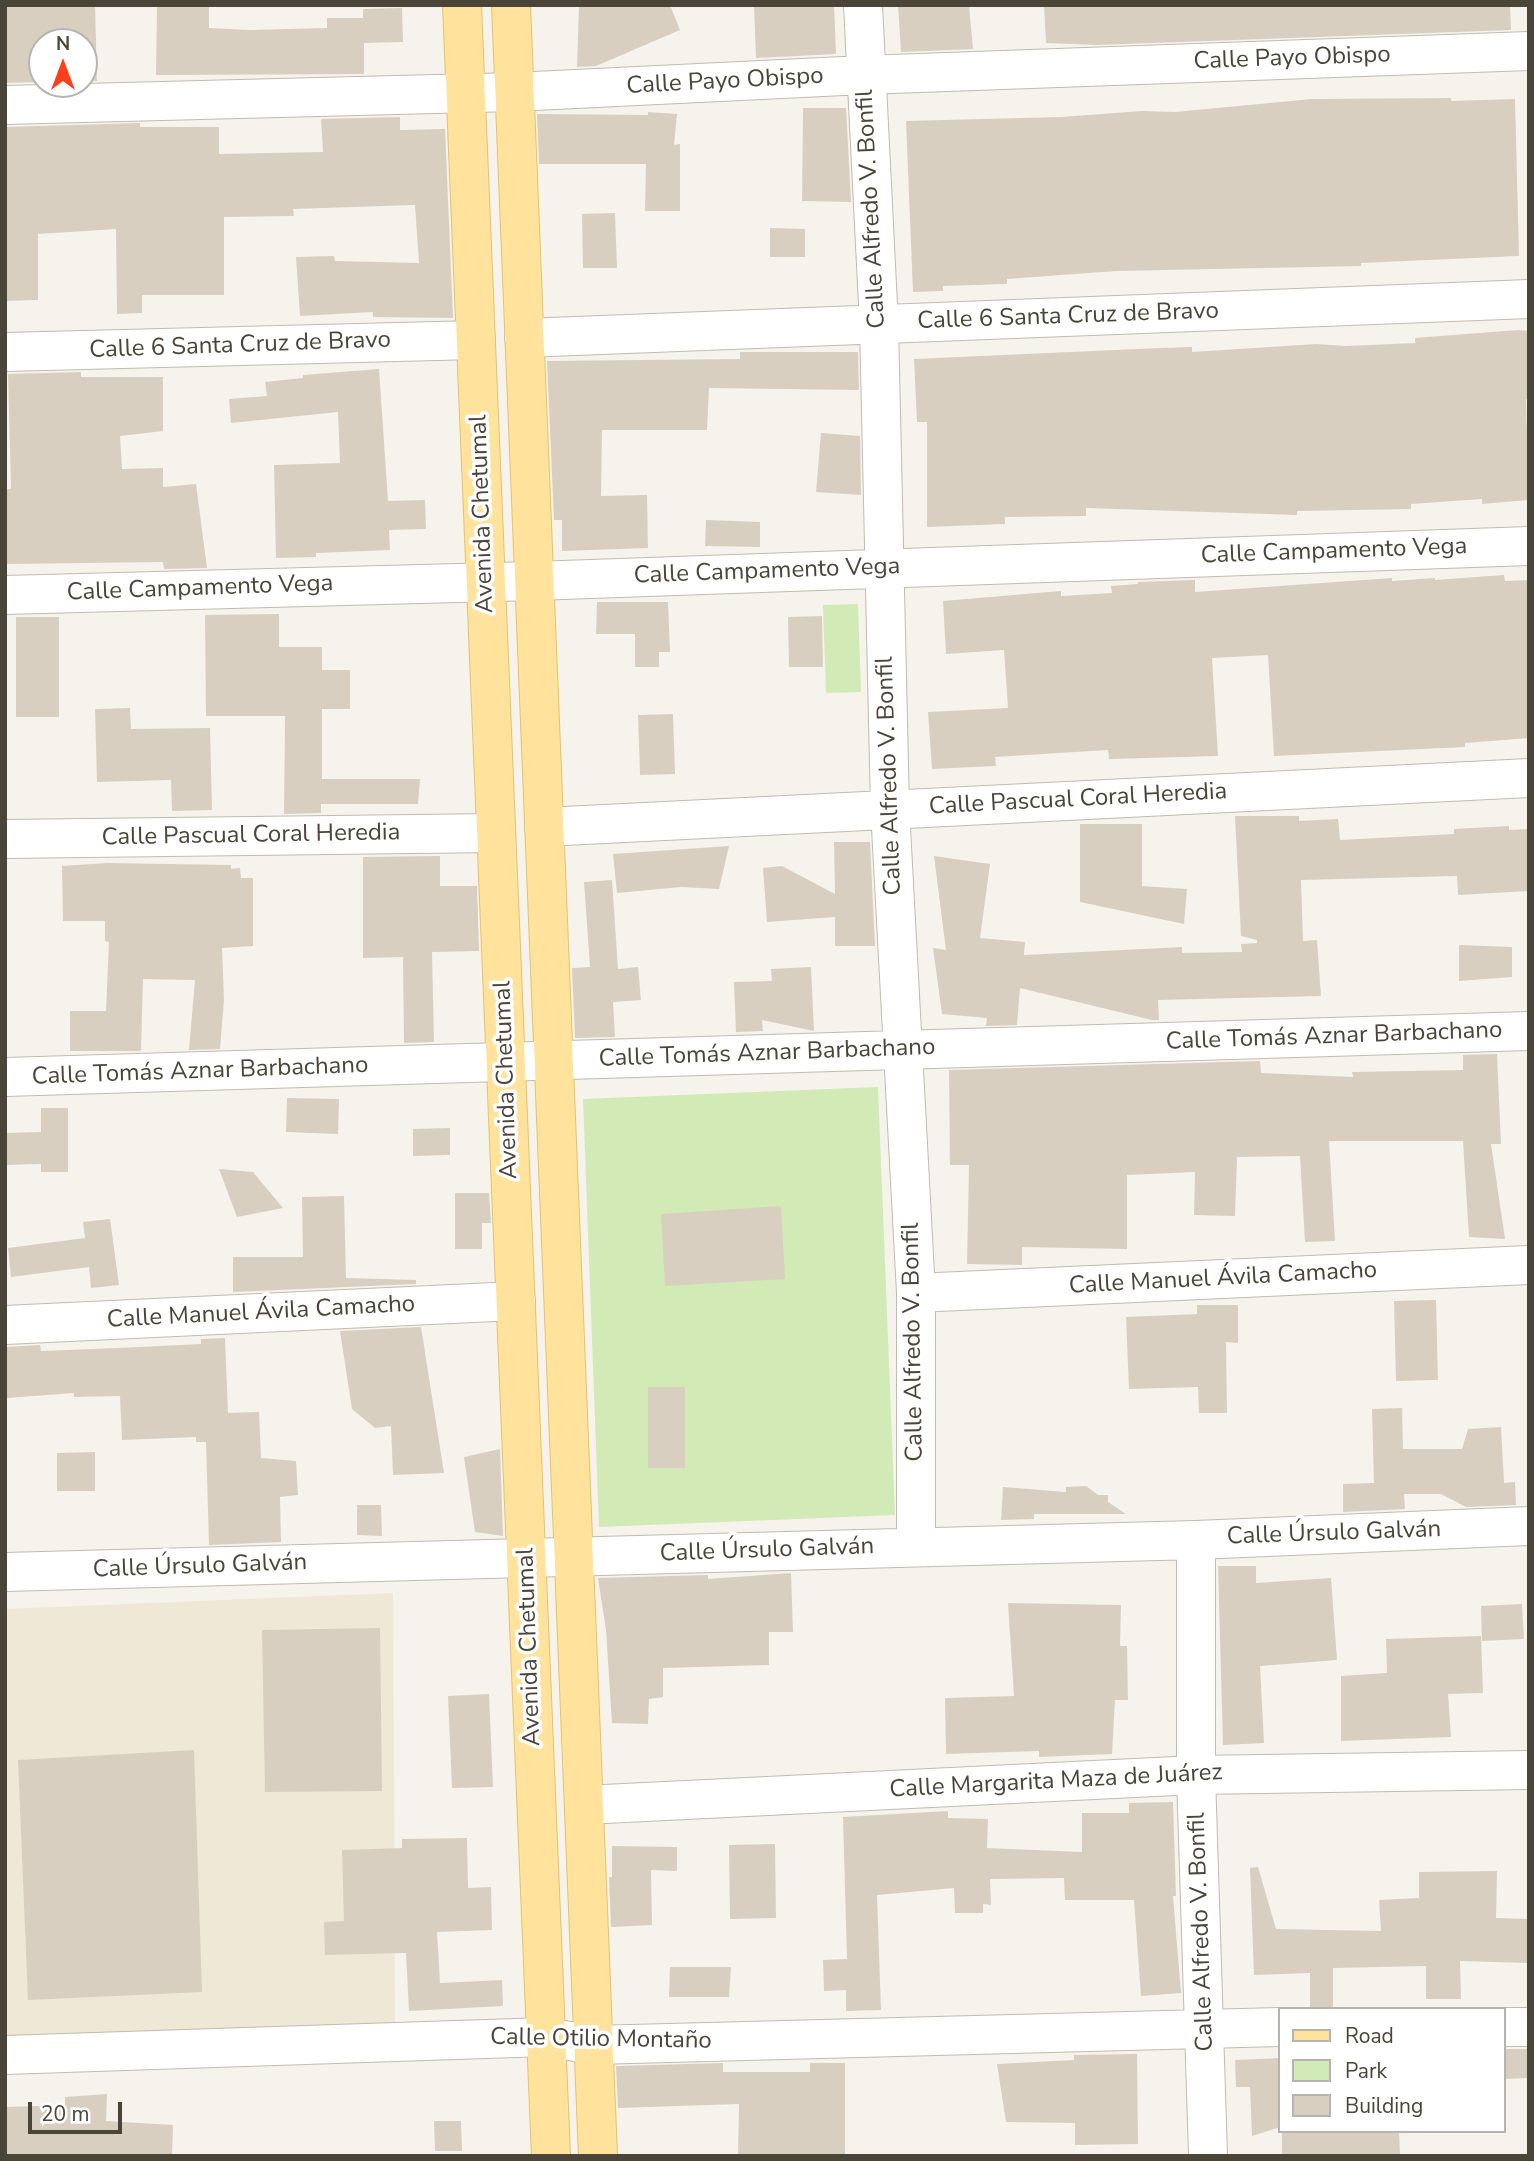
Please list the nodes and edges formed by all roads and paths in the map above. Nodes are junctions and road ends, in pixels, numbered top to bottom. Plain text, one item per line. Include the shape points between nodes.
1 (461, 5) edge
2 (511, 5) edge
3 (863, 5) edge
4 (1529, 51) edge
5 (864, 75) junction
6 (465, 92) junction
7 (514, 92) junction
8 (5, 106) edge
9 (1529, 299) edge
10 (879, 325) junction
11 (524, 338) junction
12 (476, 340) junction
13 (5, 352) edge
14 (1529, 546) edge
15 (884, 566) junction
16 (486, 581) junction
17 (534, 581) junction
18 (5, 595) edge
19 (1529, 778) edge
20 (890, 809) junction
21 (544, 827) junction
22 (496, 833) junction
23 (5, 839) edge
24 (1529, 1031) edge
25 (902, 1050) junction
26 (554, 1061) junction
27 (506, 1062) junction
28 (5, 1077) edge
29 (1529, 1265) edge
30 (916, 1293) junction
31 (516, 1301) junction
32 (5, 1325) edge
33 (1529, 1526) edge
34 (1196, 1540) junction
35 (916, 1546) junction
36 (574, 1556) junction
37 (526, 1558) junction
38 (5, 1572) edge
39 (1529, 1770) edge
40 (1196, 1775) junction
41 (584, 1805) junction
42 (1205, 2027) junction
43 (1278, 2027) edge
44 (1506, 2027) edge
45 (1529, 2027) edge
46 (547, 2037) junction
47 (593, 2045) junction
48 (5, 2055) edge
49 (551, 2156) edge
50 (598, 2156) edge
51 (1208, 2156) edge

1 - 6 main road, Avenida Chetumal
2 - 7 main road, Avenida Chetumal
3 - 5 street, Calle Alfredo V. Bonfil
4 - 5 street, Calle Payo Obispo
5 - 7 street, Calle Payo Obispo
5 - 10 street, Calle Alfredo V. Bonfil
6 - 7 street, Calle Payo Obispo
6 - 8 street, Calle Payo Obispo
6 - 12 main road, Avenida Chetumal
7 - 11 main road, Avenida Chetumal
9 - 10 street, Calle 6 Santa Cruz de Bravo
10 - 11 street, Calle 6 Santa Cruz de Bravo
10 - 15 street, Calle Alfredo V. Bonfil
11 - 17 main road, Avenida Chetumal
12 - 13 street, Calle 6 Santa Cruz de Bravo
12 - 16 main road, Avenida Chetumal
14 - 15 street, Calle Campamento Vega
15 - 17 street, Calle Campamento Vega
15 - 20 street, Calle Alfredo V. Bonfil
16 - 17 street, Calle Campamento Vega
16 - 18 street, Calle Campamento Vega
16 - 22 main road, Avenida Chetumal
17 - 21 main road, Avenida Chetumal
19 - 20 street, Calle Pascual Coral Heredia
20 - 21 street, Calle Pascual Coral Heredia
20 - 25 street, Calle Alfredo V. Bonfil
21 - 26 main road, Avenida Chetumal
22 - 23 street, Calle Pascual Coral Heredia
22 - 27 main road, Avenida Chetumal
24 - 25 street, Calle Tomás Aznar Barbachano
25 - 26 street, Calle Tomás Aznar Barbachano
25 - 30 street, Calle Alfredo V. Bonfil
26 - 27 street, Calle Tomás Aznar Barbachano
26 - 36 main road, Avenida Chetumal
27 - 28 street, Calle Tomás Aznar Barbachano
27 - 31 main road, Avenida Chetumal
29 - 30 street, Calle Manuel Ávila Camacho
30 - 35 street, Calle Alfredo V. Bonfil
31 - 32 street, Calle Manuel Ávila Camacho
31 - 37 main road, Avenida Chetumal
33 - 34 street, Calle Úrsulo Galván
34 - 35 street, Calle Úrsulo Galván
34 - 40 street, Calle Alfredo V. Bonfil
35 - 36 street, Calle Úrsulo Galván
36 - 37 street, Calle Úrsulo Galván
36 - 41 main road, Avenida Chetumal
37 - 38 street, Calle Úrsulo Galván
37 - 46 main road, Avenida Chetumal
39 - 40 street, Calle Margarita Maza de Juárez
40 - 41 street, Calle Margarita Maza de Juárez
40 - 42 street, Calle Alfredo V. Bonfil
41 - 47 main road, Avenida Chetumal
42 - 43 street, Calle Otilio Montaño
42 - 47 street, Calle Otilio Montaño
42 - 51 street, Calle Alfredo V. Bonfil
44 - 45 street
46 - 47 street, Calle Otilio Montaño
46 - 48 street, Calle Otilio Montaño
46 - 49 main road, Avenida Chetumal
47 - 50 main road, Avenida Chetumal

